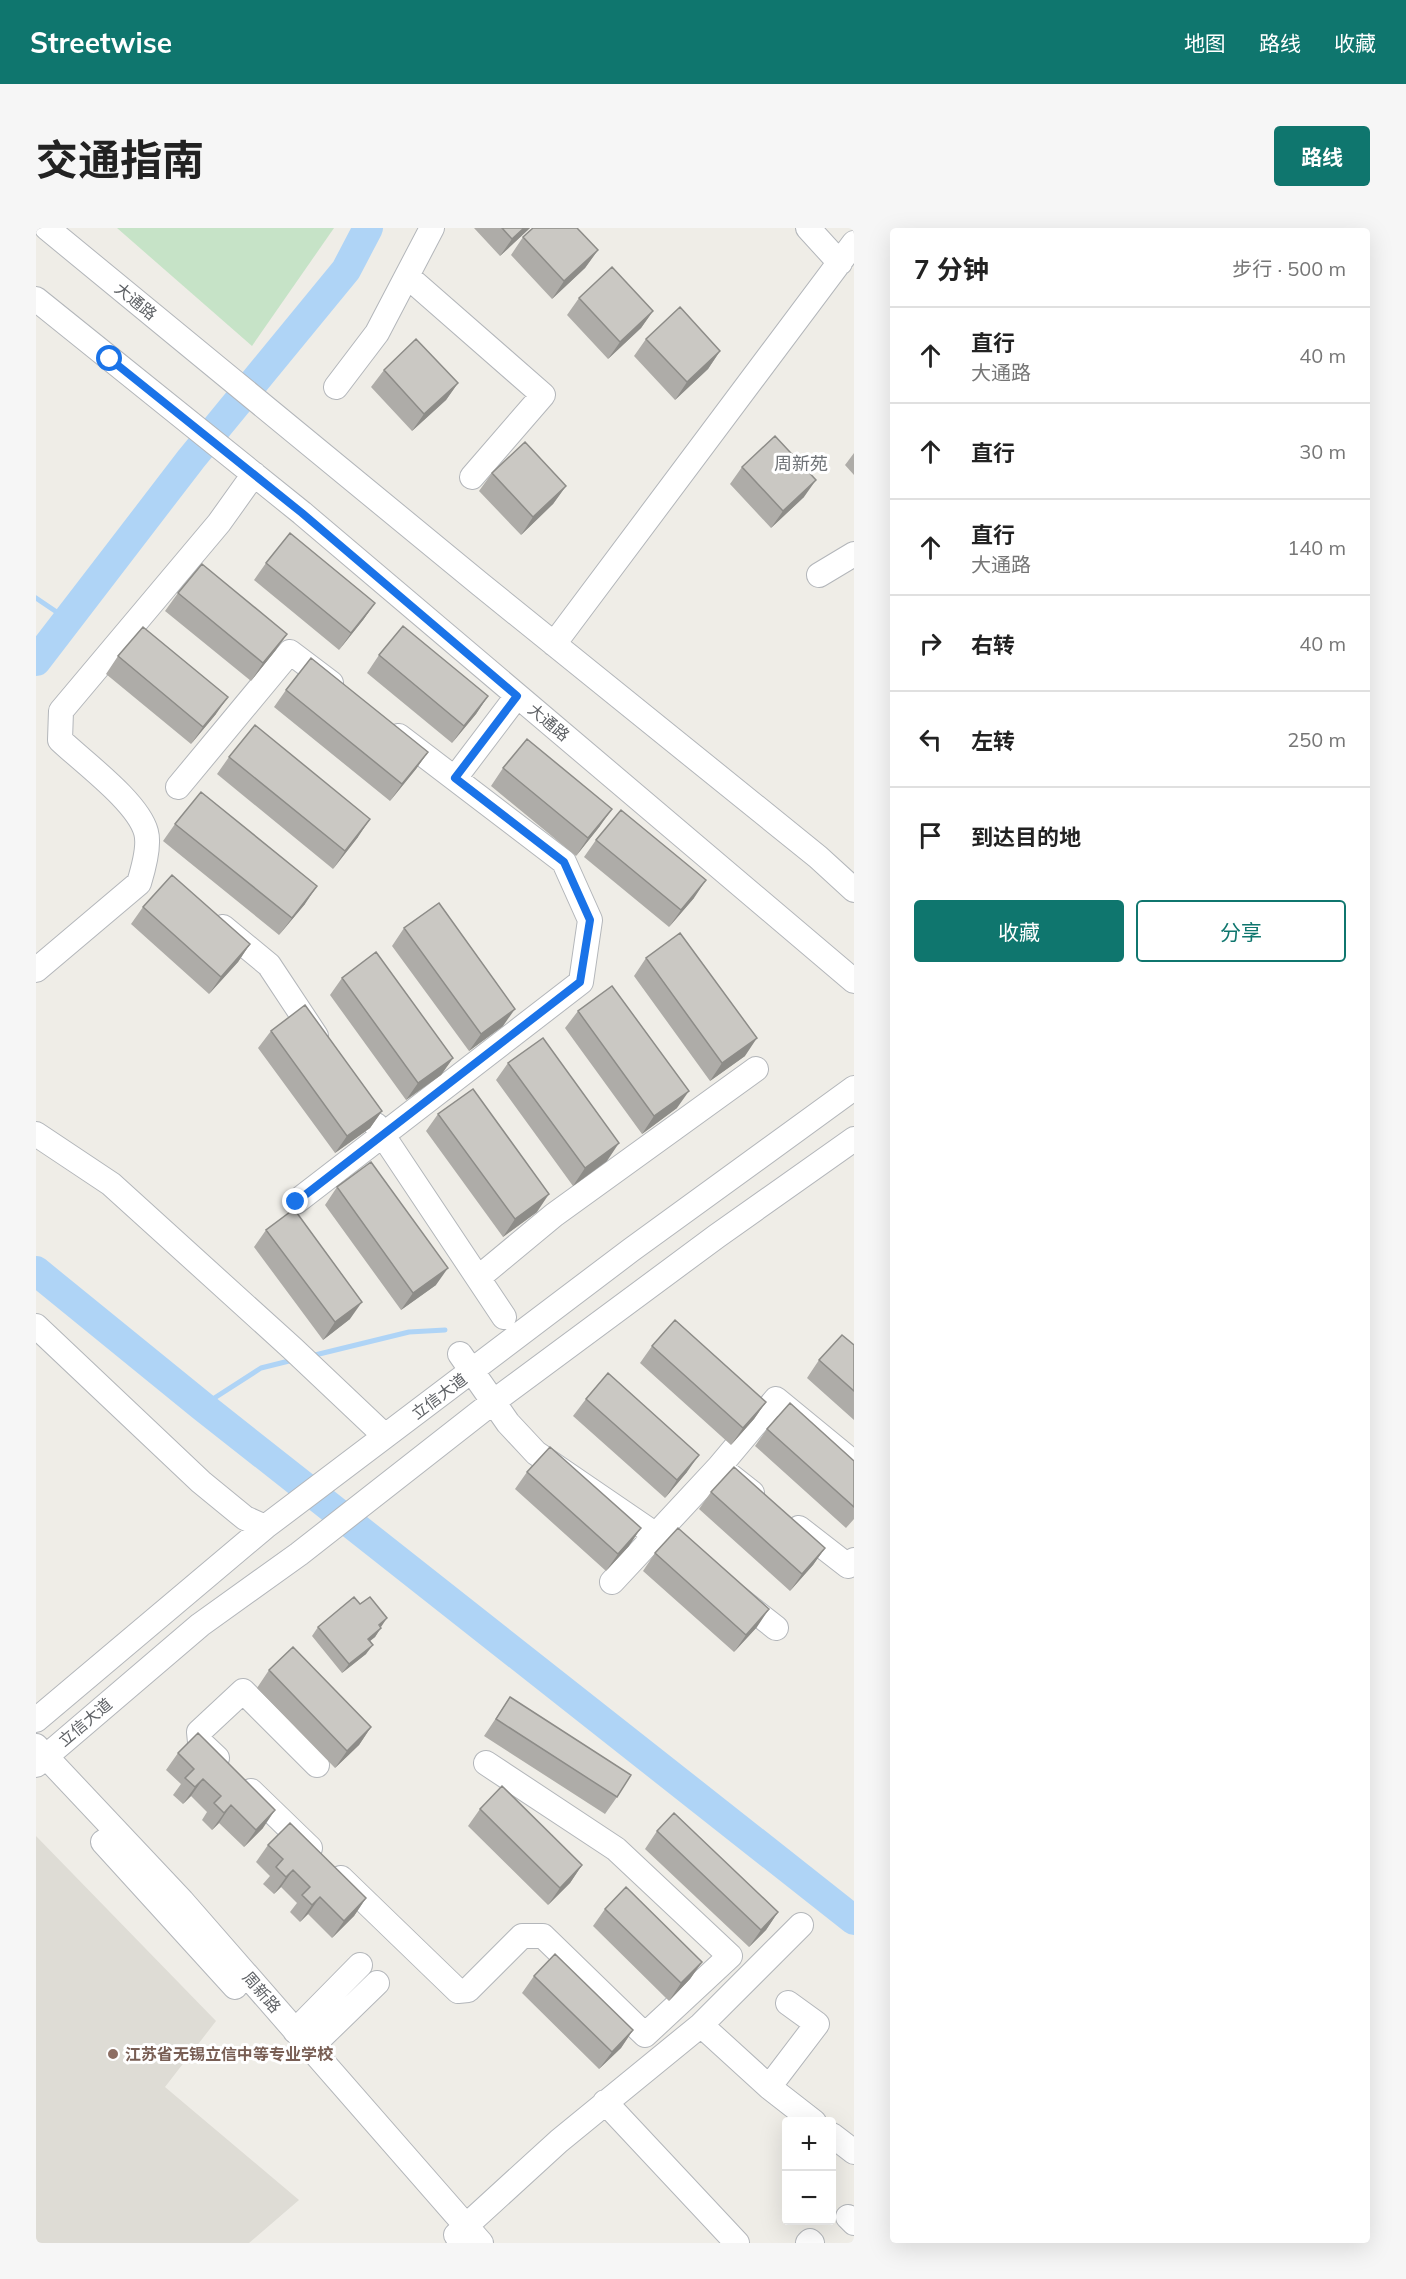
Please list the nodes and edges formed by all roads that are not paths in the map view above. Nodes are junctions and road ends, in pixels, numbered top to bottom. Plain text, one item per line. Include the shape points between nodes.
1 (47, 228) edge
2 (432, 228) edge
3 (808, 228) edge
4 (854, 243) edge
5 (840, 263) junction
6 (407, 276) junction
7 (36, 299) edge
8 (336, 387) dead end
9 (248, 469) junction
10 (472, 477) dead end
11 (854, 554) edge
12 (819, 575) dead end
13 (554, 644) junction
14 (345, 694) edge
15 (517, 696) junction
16 (382, 722) edge
17 (455, 778) junction
18 (178, 787) dead end
19 (854, 890) edge
20 (206, 914) edge
21 (36, 970) edge
22 (854, 981) edge
23 (326, 1051) edge
24 (756, 1069) dead end
25 (854, 1088) edge
26 (364, 1108) edge
27 (36, 1134) edge
28 (383, 1137) junction
29 (854, 1139) edge
30 (296, 1202) dead end
31 (478, 1278) junction
32 (504, 1317) dead end
33 (36, 1326) edge
34 (466, 1363) junction
35 (493, 1402) junction
36 (385, 1436) junction
37 (854, 1463) edge
38 (719, 1467) junction
39 (265, 1527) junction
40 (656, 1534) junction
41 (854, 1560) edge
42 (612, 1582) dead end
43 (776, 1628) dead end
44 (36, 1720) edge
45 (38, 1759) edge
46 (486, 1763) dead end
47 (317, 1765) dead end
48 (801, 1925) dead end
49 (360, 1965) dead end
50 (377, 1983) dead end
51 (788, 2003) dead end
52 (700, 2025) junction
53 (303, 2039) junction
54 (769, 2087) junction
55 (605, 2102) junction
56 (809, 2117) edge
57 (836, 2139) edge
58 (854, 2152) edge
59 (467, 2237) edge
60 (737, 2243) edge

1 - 13 street, 大通路
2 - 6 street
3 - 5 street
4 - 5 street
5 - 13 street
6 - 8 street via 377,333
6 - 10 street via 543,395
7 - 9 street, 大通路
9 - 15 street, 大通路
9 - 21 street via 219,523 61,711 60,740 133,807 146,833 144,864 139,883
11 - 12 street
13 - 19 street
14 - 18 street via 290,652
15 - 17 street
15 - 22 street, 大通路
16 - 17 street
17 - 28 street via 564,862 590,920 580,982
20 - 23 street via 269,965
24 - 31 street via 554,1215
25 - 34 street, 立信大道 via 631,1250
26 - 28 street
27 - 36 street via 111,1184
28 - 30 street
28 - 31 street
29 - 35 street, 立信大道
31 - 32 street
33 - 39 street via 201,1482 245,1518
34 - 35 street
34 - 36 street, 立信大道
35 - 40 street via 536,1453
35 - 45 street, 立信大道 via 299,1554 200,1625
36 - 39 street, 立信大道
37 - 38 street via 776,1399
38 - 40 street
38 - 41 street via 848,1566
39 - 44 street, 立信大道
40 - 42 street
40 - 43 street
45 - 53 street, 周新路 via 182,1900
45 - 59 street, 周新路 via 168,1911
46 - 47 street via 616,1849 730,1956 645,2035 543,1936 522,1936 468,1990 458,1991 201,1742 199,1732 243,1690
48 - 52 street
49 - 53 street
50 - 53 street
51 - 54 street via 817,2024
52 - 54 street
52 - 55 street
53 - 59 street, 周新路
54 - 56 street
55 - 59 street via 559,2140
55 - 60 street
57 - 58 street

